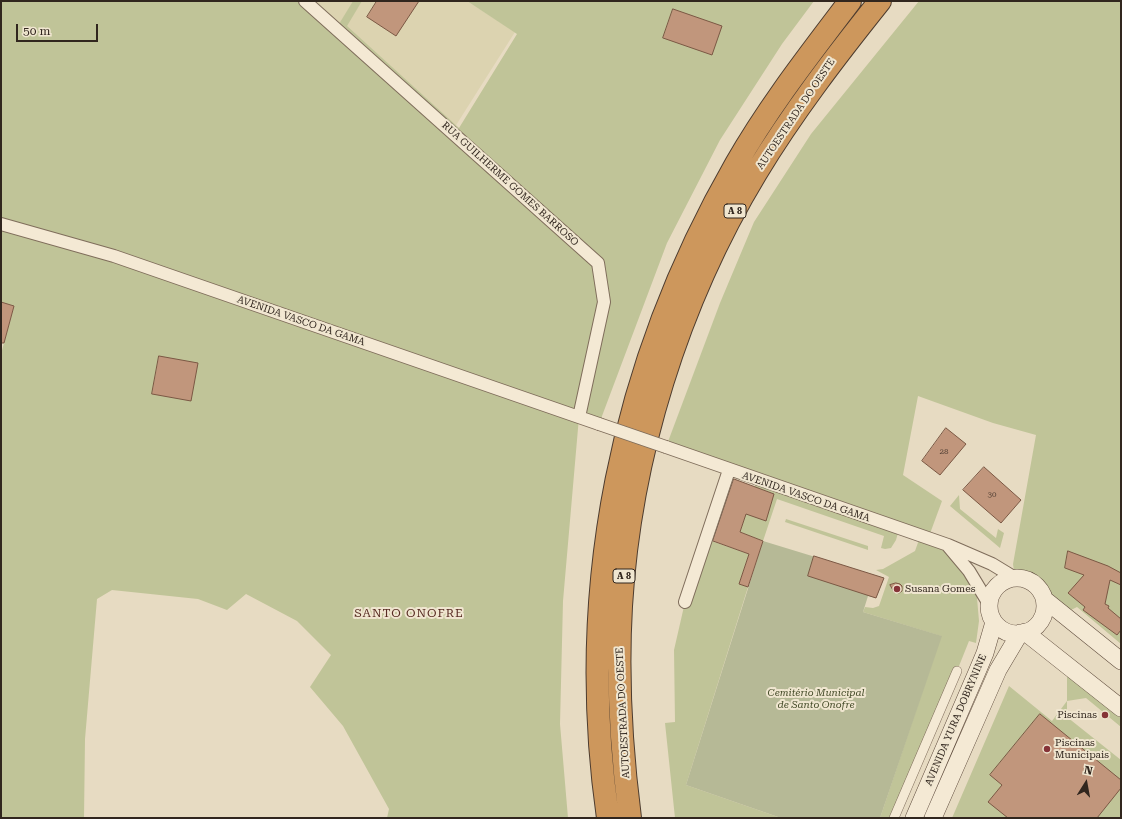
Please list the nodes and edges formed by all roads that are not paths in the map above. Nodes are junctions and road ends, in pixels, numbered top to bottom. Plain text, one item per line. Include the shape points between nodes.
1 (304, 1) edge
2 (850, 1) edge
3 (880, 1) edge
4 (1, 224) edge
5 (579, 417) junction
6 (729, 470) junction
7 (948, 545) junction
8 (1015, 578) junction
9 (1044, 599) junction
10 (685, 602) dead end
11 (989, 604) junction
12 (994, 622) junction
13 (1022, 633) junction
14 (1121, 662) edge
15 (957, 671) dead end
16 (1121, 708) edge
17 (608, 818) edge
18 (630, 818) edge
19 (894, 818) edge
20 (914, 818) edge
21 (933, 818) edge

1 - 5 street, RUA GUILHERME GOMES BARROSO via 598,263 604,302
2 - 17 highway, A 8 via 775,103 716,200 676,283 644,370 629,421 615,485 602,577 598,668 602,766
3 - 18 highway, AUTOESTRADA DO OESTE / A 8 via 810,91 755,175 733,214 694,297 665,376 632,510 621,604 620,695
4 - 5 street, AVENIDA VASCO DA GAMA via 114,256
5 - 6 street, AVENIDA VASCO DA GAMA, bridge
6 - 7 street, AVENIDA VASCO DA GAMA
6 - 10 street
7 - 8 street, AVENIDA VASCO DA GAMA via 992,564
7 - 11 street
8 - 9 main road via 1033,583
8 - 11 main road via 1000,583 990,596
9 - 13 main road via 1045,607 1039,623 1033,629
9 - 14 main road
11 - 12 main road
12 - 13 main road via 1005,631
12 - 20 main road, AVENIDA YURA DOBRYNINE via 985,653
13 - 16 main road
13 - 21 main road, AVENIDA YURA DOBRYNINE via 998,670
15 - 19 street

